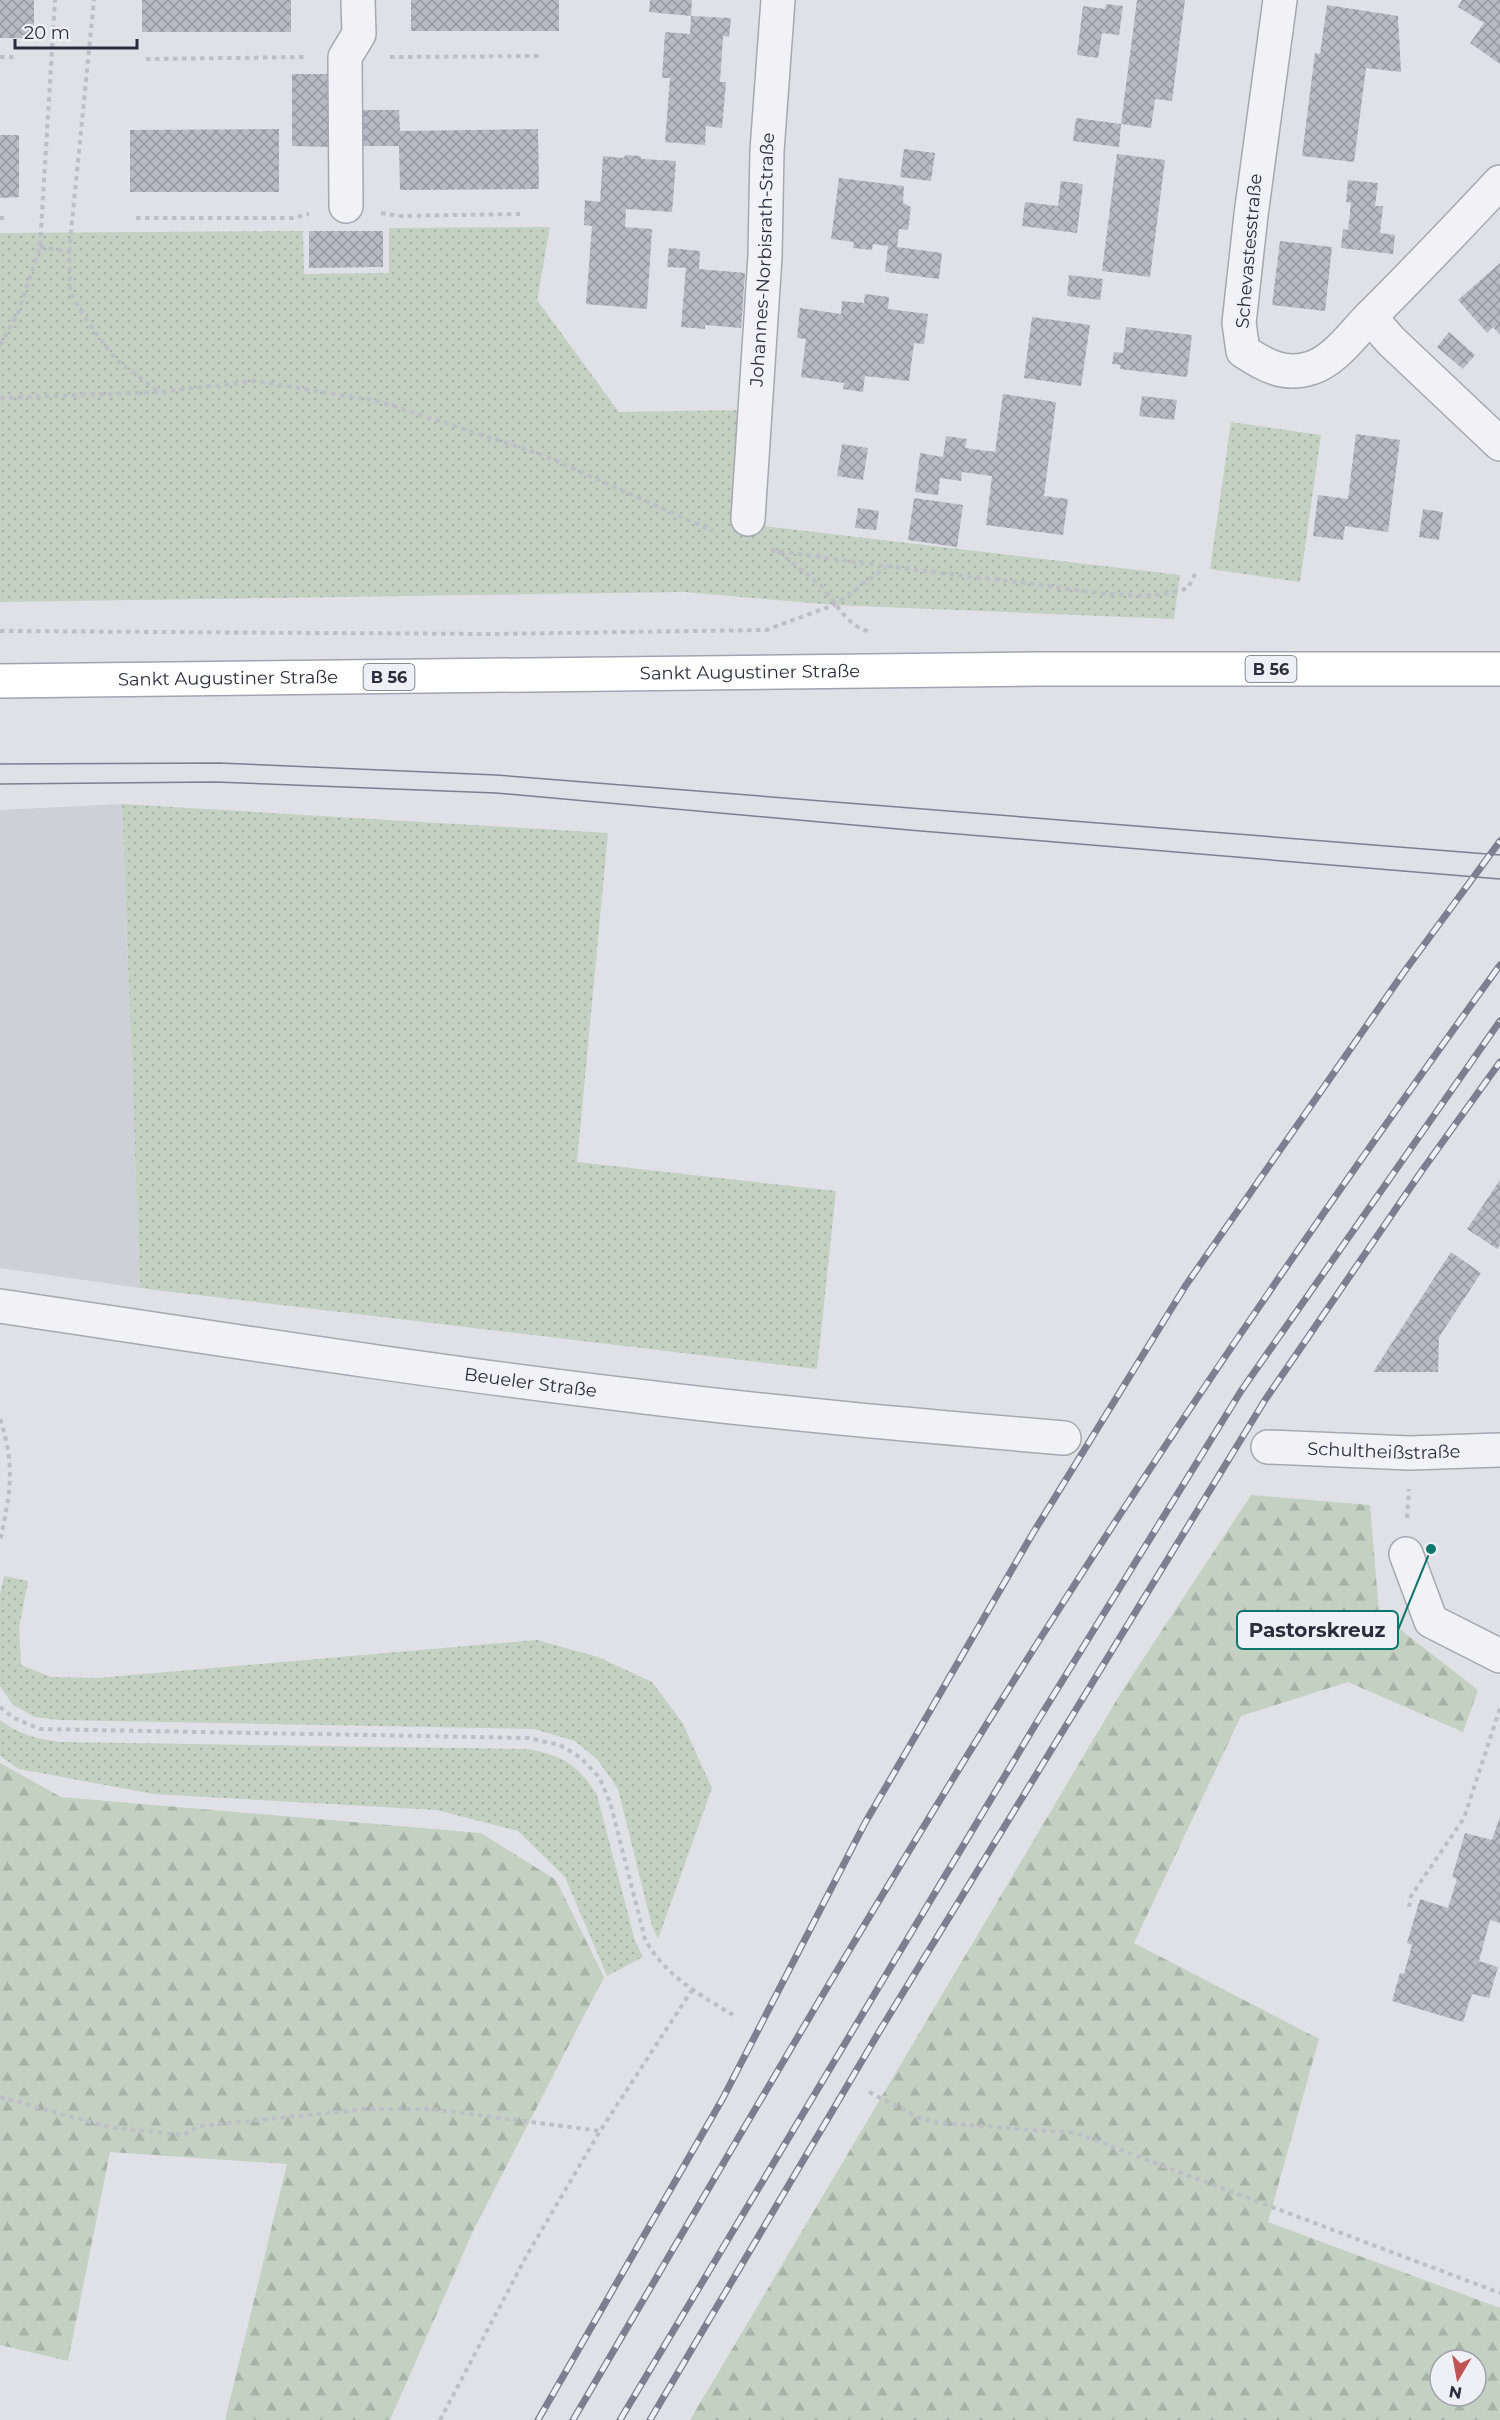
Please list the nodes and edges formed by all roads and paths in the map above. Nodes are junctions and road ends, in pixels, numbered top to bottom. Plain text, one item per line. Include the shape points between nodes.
1 (55, 0) edge
2 (94, 0) edge
3 (358, 0) edge
4 (778, 0) edge
5 (1280, 0) edge
6 (0, 57) edge
7 (18, 57) dead end
8 (1500, 182) edge
9 (346, 206) junction
10 (520, 214) dead end
11 (136, 218) dead end
12 (40, 247) junction
13 (69, 252) junction
14 (1370, 317) junction
15 (0, 345) edge
16 (159, 392) junction
17 (0, 398) edge
18 (1500, 444) edge
19 (747, 519) dead end
20 (716, 532) dead end
21 (766, 549) dead end
22 (777, 550) junction
23 (885, 567) junction
24 (1197, 570) dead end
25 (834, 605) junction
26 (0, 631) edge
27 (1500, 669) edge
28 (0, 681) edge
29 (0, 1306) edge
30 (0, 1419) edge
31 (1064, 1438) dead end
32 (1268, 1448) dead end
33 (1500, 1450) edge
34 (1410, 1453) junction
35 (0, 1541) edge
36 (1406, 1554) joint
37 (1500, 1656) edge
38 (0, 1707) edge
39 (1500, 1708) edge
40 (1408, 1907) dead end
41 (692, 1990) junction
42 (733, 2014) dead end
43 (869, 2092) dead end
44 (0, 2097) edge
45 (600, 2131) junction
46 (1500, 2293) edge
47 (440, 2420) edge

1 - 12 path
2 - 13 path
3 - 9 street via 359,34 345,57
4 - 19 street, Johannes-Norbisrath-Straße
5 - 14 street, Schevastesstraße via 1240,312 1243,351 1265,366 1287,372 1312,368 1332,355
6 - 7 path
8 - 14 street, Schevastesstraße
9 - 10 path via 400,216
9 - 11 path via 293,218
12 - 13 path
12 - 15 path via 18,314
13 - 16 path via 70,293 90,325 116,360
14 - 18 street
16 - 17 path
16 - 20 path via 255,381 378,401 543,455
21 - 22 path
22 - 23 path
22 - 25 path via 821,586
23 - 24 path via 1114,593 1168,595 1188,588
23 - 25 path
25 - 26 path via 766,630 489,634
27 - 28 main road, Sankt Augustiner Straße / B 56 via 1041,669
29 - 31 street, Beueler Straße via 644,1397
30 - 35 path via 11,1480
32 - 34 street, Schultheißstraße
33 - 34 street, Schultheißstraße
34 - 36 path
36 - 37 street via 1431,1621
38 - 41 path via 40,1729 528,1738 560,1745 581,1758 599,1777 610,1802 645,1939 654,1957
39 - 40 path via 1464,1818 1411,1896
41 - 42 path
41 - 45 path
43 - 46 path via 919,2118 940,2123 1076,2133
44 - 45 path via 108,2127 183,2135 200,2126 367,2109 430,2109
45 - 47 path via 527,2254

